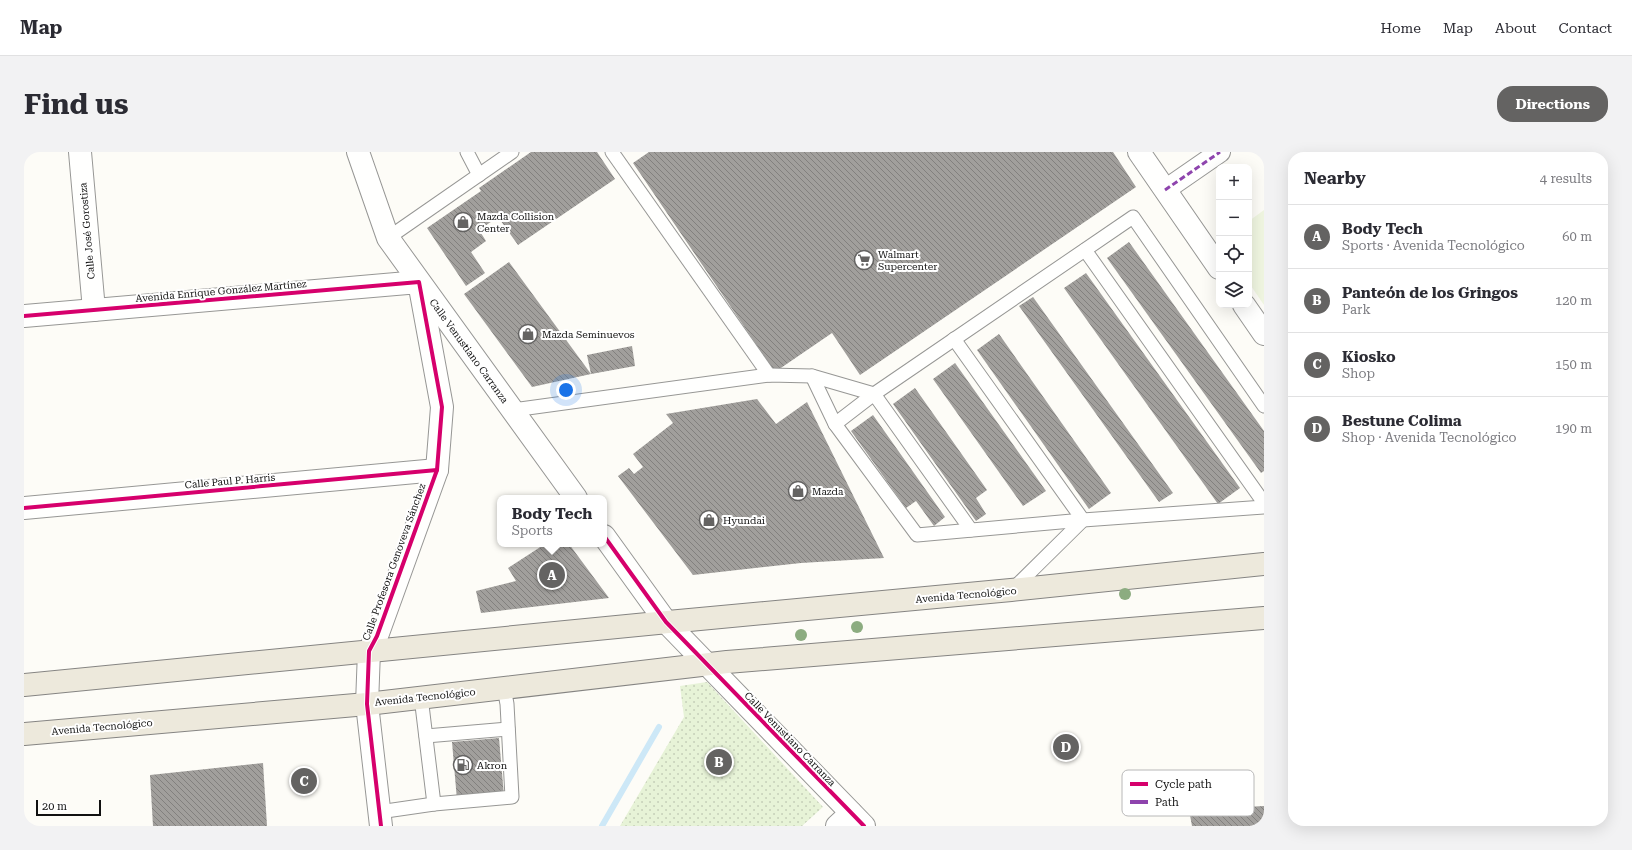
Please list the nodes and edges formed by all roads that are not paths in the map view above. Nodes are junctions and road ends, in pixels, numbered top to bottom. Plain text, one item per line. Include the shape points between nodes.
1 (80, 152) edge
2 (358, 152) edge
3 (468, 152) edge
4 (512, 152) edge
5 (612, 152) edge
6 (1139, 152) edge
7 (1220, 152) edge
8 (479, 175) junction
9 (1165, 190) junction
10 (388, 238) junction
11 (1085, 250) junction
12 (1216, 264) edge
13 (419, 282) junction
14 (1246, 308) edge
15 (94, 310) junction
16 (24, 316) edge
17 (1264, 334) edge
18 (954, 339) junction
19 (769, 375) junction
20 (812, 376) junction
21 (874, 394) junction
22 (1264, 406) edge
23 (513, 410) junction
24 (835, 424) junction
25 (437, 470) junction
26 (574, 495) edge
27 (1264, 502) edge
28 (1264, 507) edge
29 (24, 508) edge
30 (1083, 520) junction
31 (971, 530) junction
32 (607, 540) edge
33 (1264, 564) edge
34 (1011, 590) junction
35 (1264, 618) edge
36 (667, 622) junction
37 (369, 651) junction
38 (716, 663) junction
39 (24, 685) edge
40 (504, 688) junction
41 (421, 697) junction
42 (367, 704) junction
43 (508, 728) junction
44 (24, 734) edge
45 (426, 736) junction
46 (434, 804) junction
47 (380, 819) edge
48 (851, 822) edge

1 - 15 street, Calle José Gorostiza
2 - 10 street, Calle Venustiano Carranza
3 - 8 lane
4 - 8 lane
5 - 19 lane
6 - 9 street
7 - 9 street
8 - 10 lane
9 - 12 street
10 - 13 street, Calle Venustiano Carranza
11 - 18 lane
11 - 22 lane via 1133,217
11 - 27 lane
13 - 15 street, Avenida Enrique González Martínez
13 - 23 street, Calle Venustiano Carranza
13 - 25 street, Calle Profesora Genoveva Sánchez via 442,406
14 - 17 street
15 - 16 street, Avenida Enrique González Martínez
18 - 21 lane
18 - 30 lane
19 - 20 lane
19 - 23 lane
20 - 21 lane
20 - 24 lane
21 - 24 lane
21 - 31 lane
23 - 26 street, Calle Venustiano Carranza
24 - 31 lane via 917,536
25 - 29 street, Calle Paul P. Harris
25 - 37 street, Calle Profesora Genoveva Sánchez via 377,636
28 - 30 lane
30 - 31 lane
30 - 34 lane
32 - 36 street
33 - 34 main road, Avenida Tecnológico
34 - 36 main road, Avenida Tecnológico
35 - 38 main road, Avenida Tecnológico
36 - 37 main road, Avenida Tecnológico
36 - 38 street, Calle Venustiano Carranza
37 - 39 main road, Avenida Tecnológico
37 - 42 street, Calle Profesora Genoveva Sánchez
38 - 40 main road, Avenida Tecnológico
38 - 48 street, Calle Venustiano Carranza
40 - 41 main road, Avenida Tecnológico
40 - 43 lane
41 - 42 main road, Avenida Tecnológico
41 - 45 lane
42 - 44 main road, Avenida Tecnológico
42 - 47 street, Calle Profesora Genoveva Sánchez
43 - 45 lane
43 - 46 lane via 512,797
45 - 46 lane
46 - 47 lane

